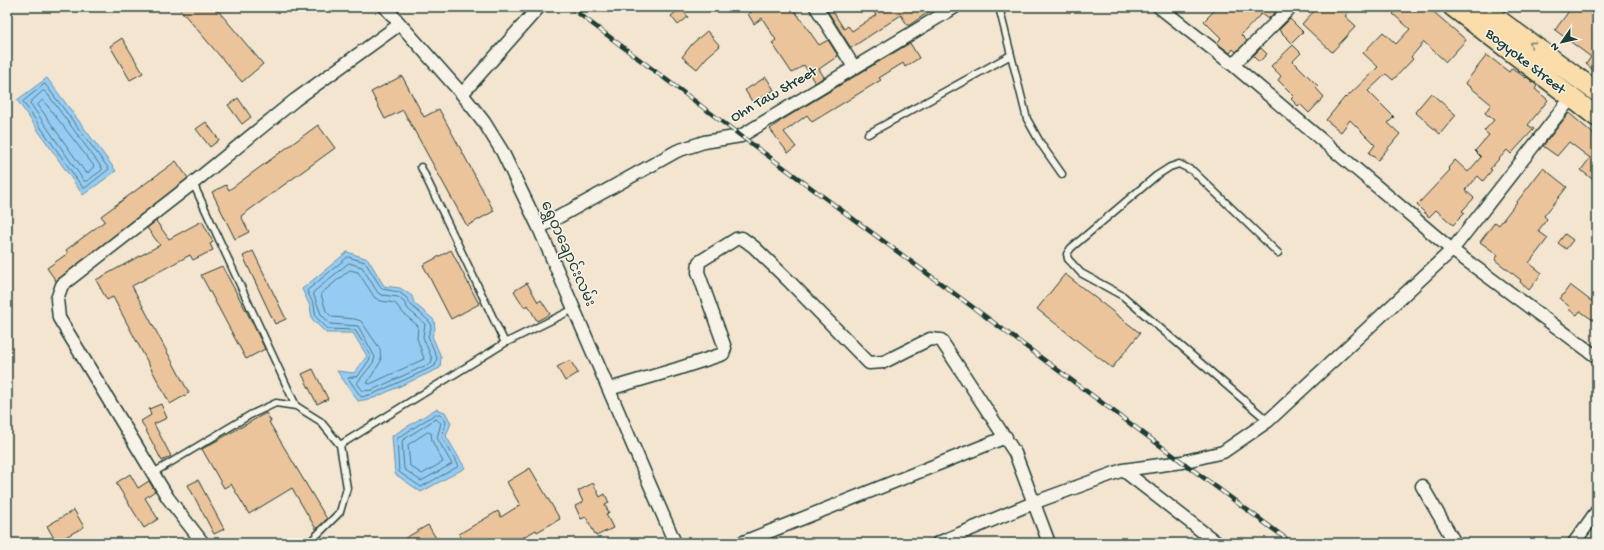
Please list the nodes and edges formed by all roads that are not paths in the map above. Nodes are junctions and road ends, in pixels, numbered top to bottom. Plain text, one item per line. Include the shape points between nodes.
1 (384, 7) edge
2 (539, 7) edge
3 (816, 7) edge
4 (955, 7) edge
5 (999, 7) edge
6 (1159, 7) edge
7 (1291, 7) edge
8 (1453, 7) edge
9 (1481, 7) edge
10 (400, 24) junction
11 (1011, 55) junction
12 (1234, 65) junction
13 (854, 67) junction
14 (1597, 92) edge
15 (462, 94) junction
16 (1571, 98) junction
17 (1597, 117) edge
18 (868, 134) dead end
19 (421, 167) dead end
20 (1062, 174) dead end
21 (193, 183) junction
22 (539, 228) junction
23 (1452, 250) junction
24 (1278, 253) dead end
25 (574, 309) junction
26 (505, 343) junction
27 (1597, 356) edge
28 (608, 389) junction
29 (296, 406) junction
30 (1268, 421) junction
31 (1006, 437) junction
32 (340, 445) junction
33 (1123, 470) junction
34 (153, 473) junction
35 (1422, 486) dead end
36 (1033, 503) junction
37 (1595, 517) edge
38 (203, 543) edge
39 (309, 543) edge
40 (674, 543) edge
41 (741, 543) edge
42 (938, 543) edge
43 (1049, 543) edge
44 (1217, 543) edge
45 (1455, 543) edge
46 (1574, 543) edge

1 - 10 street, ရွှေတချောင်းလမ်း
2 - 15 street
3 - 13 street
4 - 13 street, Ohn Taw Street
5 - 11 lane
6 - 12 street
7 - 12 street
8 - 16 main road, Bogyoke Street
14 -> 9 main road, Bogyoke Street
10 - 15 street, ရွှေတချောင်းလမ်း
10 - 21 street via 295,100
11 - 18 lane
11 - 20 lane via 1027,119
12 - 23 street
13 - 22 street, Ohn Taw Street via 741,136 704,142 677,151
15 - 22 street, ရွှေတချောင်းလမ်း via 502,151
16 - 17 main road, Bogyoke Street
16 - 23 street
19 - 26 lane
21 - 29 lane
21 - 34 street via 62,284 57,299 59,318
22 - 25 street, ရွှေတချောင်းလမ်း
23 - 27 street
23 - 30 street
24 - 30 lane via 1193,171 1179,164 1156,176 1067,254 1068,260 1082,273 1123,296
25 - 26 lane
25 - 28 street, ရွှေတချောင်းလမ်း
26 - 32 lane
28 - 31 street via 723,354 725,348 698,272 699,262 742,238 787,279 869,363 884,362 930,339 941,340
28 - 40 street, ရွှေတချောင်းလမ်း
29 - 32 lane via 320,421
29 - 34 lane via 276,403 250,415
30 - 33 street via 1222,452 1182,462
31 - 36 street via 1015,453
31 - 41 street
32 - 39 lane via 347,488 340,512
33 - 36 street
33 - 44 street
34 - 38 street via 168,498
35 - 45 street
36 - 42 street
36 - 43 street
37 - 46 street

